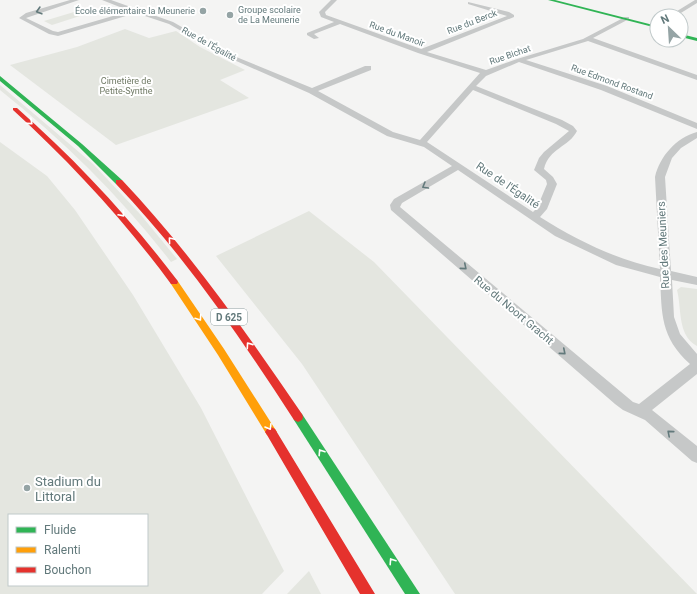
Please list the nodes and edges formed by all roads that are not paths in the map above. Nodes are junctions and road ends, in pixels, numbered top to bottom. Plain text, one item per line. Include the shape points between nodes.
1 (76, 0) edge
2 (104, 0) edge
3 (334, 0) edge
4 (550, 0) edge
5 (697, 1) edge
6 (470, 3) dead end
7 (685, 8) edge
8 (135, 11) junction
9 (627, 18) junction
10 (340, 22) junction
11 (649, 25) edge
12 (316, 38) dead end
13 (588, 39) junction
14 (420, 52) junction
15 (519, 60) junction
16 (368, 68) dead end
17 (485, 72) junction
18 (0, 78) edge
19 (697, 78) edge
20 (471, 87) junction
21 (312, 91) junction
22 (7, 102) dead end
23 (697, 126) edge
24 (697, 135) edge
25 (423, 142) junction
26 (458, 166) junction
27 (533, 217) junction
28 (664, 275) junction
29 (697, 281) edge
30 (697, 362) edge
31 (697, 366) edge
32 (641, 411) junction
33 (697, 456) edge
34 (368, 594) edge
35 (413, 594) edge

1 -> 8 street via 21,17 51,33 58,34
2 - 8 street, Rue de l'Égalité
3 - 10 street, Rue du Manoir via 322,14
4 - 9 main road
5 - 7 street
6 - 14 street, Rue du Berck via 512,16
8 - 21 street, Rue de l'Égalité via 173,24 227,55
9 - 11 main road
9 - 13 street, Rue Bichat
10 - 12 street via 308,34
10 - 14 street, Rue du Manoir
13 - 15 street, Rue Bichat
13 - 19 street
14 - 17 street, Rue du Manoir
15 - 17 street, Rue Bichat
15 - 23 street, Rue Edmond Rostand via 620,94
16 - 21 street
17 - 20 street, Rue Bichat
35 -> 18 main road, D 625 via 296,413 184,256 139,203 106,170
20 - 25 street, Rue Bichat
20 - 27 street via 559,122 573,131 547,153 541,164 539,170 552,184 540,211
21 - 25 street, Rue de l'Égalité via 390,134
22 -> 34 main road, D 625 via 99,188 165,268 233,369
24 - 28 street, Rue des Meuniers via 672,150 661,170
25 - 26 street, Rue de l'Égalité
26 - 27 street, Rue de l'Égalité
26 -> 32 street, Rue du Noort Gracht via 398,201 396,208 620,400
27 - 28 street, Rue de l'Égalité via 559,234 602,254
28 - 29 street, Rue de l'Égalité
28 - 30 street, Rue des Meuniers via 670,329 681,346
31 - 32 street
33 -> 32 street, Rue du Noort Gracht

